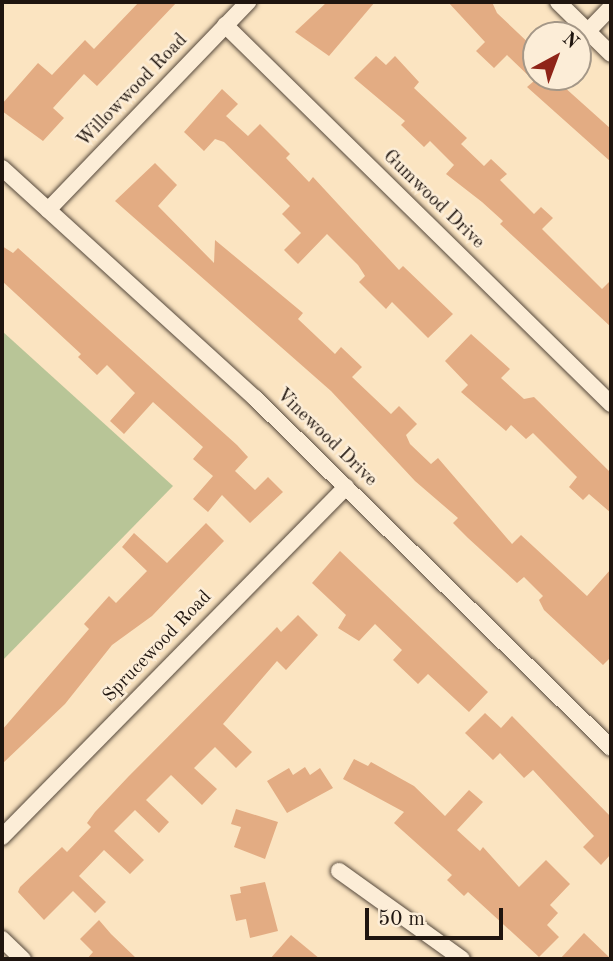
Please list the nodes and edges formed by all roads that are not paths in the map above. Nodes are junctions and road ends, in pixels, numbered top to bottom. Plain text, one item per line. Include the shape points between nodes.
1 (248, 2) edge
2 (558, 2) edge
3 (611, 7) edge
4 (578, 21) edge
5 (225, 25) junction
6 (592, 27) edge
7 (592, 35) edge
8 (611, 54) edge
9 (2, 168) edge
10 (48, 210) junction
11 (611, 404) edge
12 (346, 487) junction
13 (611, 748) edge
14 (2, 837) edge
15 (339, 872) dead end
16 (2, 939) edge
17 (23, 959) edge
18 (462, 959) edge

1 - 5 street, Willowwood Road
2 - 4 street
3 - 6 street
5 - 10 street, Willowwood Road
5 - 11 street, Gumwood Drive
7 - 8 street
9 - 10 street, Vinewood Drive
10 - 12 street, Vinewood Drive
12 - 13 street, Vinewood Drive
12 - 14 street, Sprucewood Road
15 - 18 street
16 - 17 street

